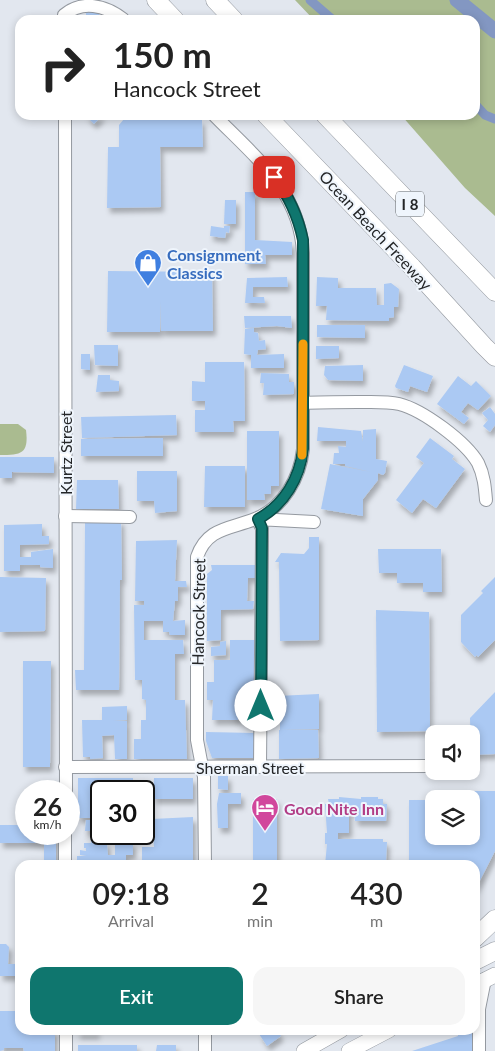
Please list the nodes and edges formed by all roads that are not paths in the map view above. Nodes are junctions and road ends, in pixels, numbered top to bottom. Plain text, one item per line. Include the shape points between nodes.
1 (61, 0) edge
2 (108, 0) edge
3 (156, 0) edge
4 (215, 0) edge
5 (64, 15) edge
6 (66, 15) edge
7 (116, 15) edge
8 (119, 15) edge
9 (170, 15) edge
10 (229, 15) edge
11 (65, 120) edge
12 (219, 120) edge
13 (271, 120) edge
14 (330, 120) edge
15 (495, 292) edge
16 (489, 352) edge
17 (495, 365) edge
18 (303, 403) junction
19 (486, 500) dead end
20 (65, 516) junction
21 (130, 517) dead end
22 (258, 519) junction
23 (314, 522) dead end
24 (425, 766) edge
25 (202, 767) junction
26 (260, 767) junction
27 (65, 768) junction
28 (66, 780) edge
29 (65, 845) edge
30 (65, 860) edge
31 (205, 860) edge
32 (495, 919) edge
33 (480, 933) edge
34 (495, 951) edge
35 (480, 958) edge
36 (485, 980) edge
37 (480, 999) edge
38 (66, 1035) edge
39 (205, 1035) edge
40 (332, 1035) edge
41 (379, 1035) edge
42 (478, 1035) edge
43 (66, 1051) edge
44 (205, 1051) edge
45 (304, 1051) edge
46 (349, 1051) edge
47 (479, 1051) edge

1 - 5 street
2 - 8 street
3 - 9 highway
4 - 10 highway
6 - 7 street via 78,5 91,3 103,5
11 - 20 street, Kurtz Street
12 - 18 street, Hancock Street via 284,189 300,226 304,254
13 - 16 highway, Ocean Beach Freeway / I 8
14 - 15 highway, I 8
16 - 17 highway, Ocean Beach Freeway
18 - 19 street via 392,403 418,411 470,451 484,480
18 - 22 street, Hancock Street via 302,455 297,476 282,500
20 - 21 street
20 - 27 street, Kurtz Street
22 - 23 street
22 - 25 street, Hancock Street via 214,534 203,544 197,557 197,740
22 - 26 street via 262,528
24 - 26 street, Sherman Street
25 - 26 street, Sherman Street
25 - 27 street, Sherman Street
25 - 31 street, Hancock Street
27 - 28 street, Kurtz Street
29 - 30 street
32 - 33 highway
34 - 35 highway
36 - 37 street
38 - 43 street
39 - 44 street
40 - 45 main road
41 - 46 main road
42 - 47 street

